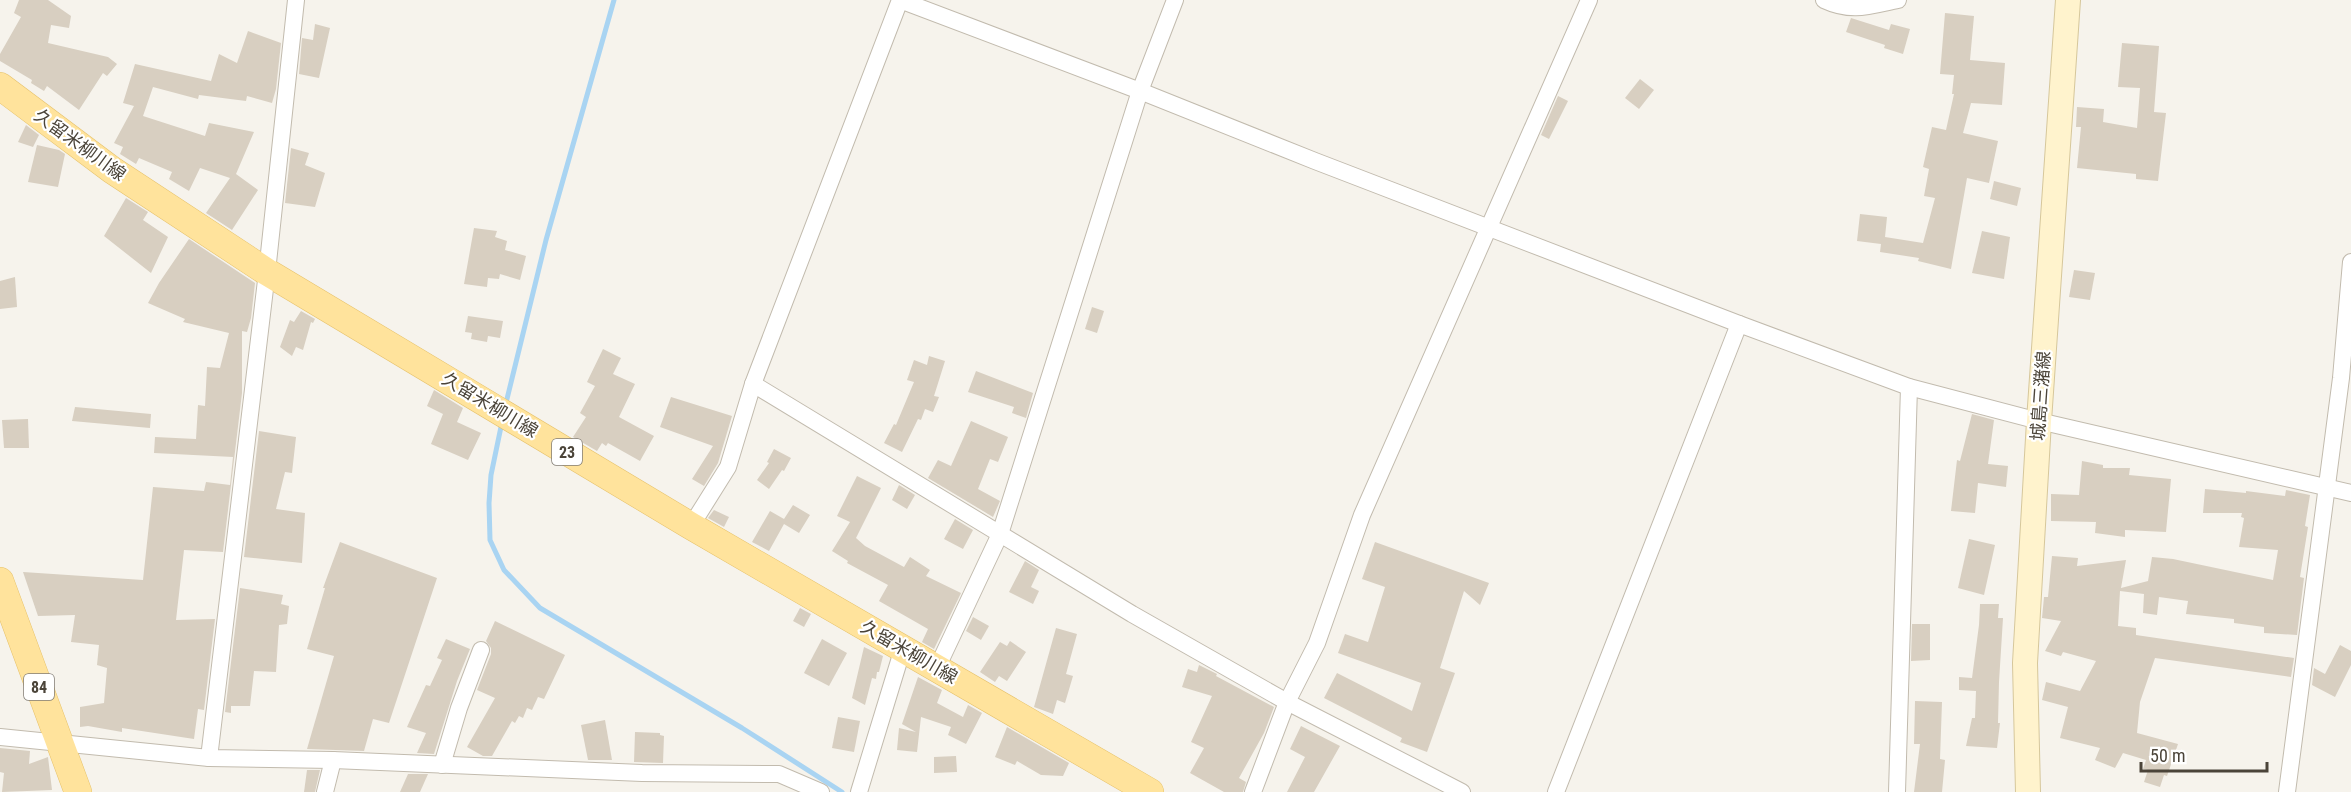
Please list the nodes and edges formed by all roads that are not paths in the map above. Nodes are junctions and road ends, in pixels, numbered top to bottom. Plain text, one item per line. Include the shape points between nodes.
1 (296, 0) edge
2 (900, 0) edge
3 (1174, 0) edge
4 (1589, 0) edge
5 (1824, 0) edge
6 (1898, 0) edge
7 (2068, 0) edge
8 (0, 86) edge
9 (1140, 91) junction
10 (1488, 227) junction
11 (2351, 262) edge
12 (267, 272) junction
13 (1739, 324) junction
14 (753, 384) junction
15 (1910, 387) junction
16 (2039, 421) junction
17 (2326, 487) junction
18 (2351, 493) edge
19 (691, 526) junction
20 (1000, 534) junction
21 (0, 581) edge
22 (903, 648) junction
23 (481, 650) dead end
24 (937, 668) junction
25 (1287, 702) junction
26 (0, 737) edge
27 (60, 742) junction
28 (209, 758) junction
29 (333, 760) junction
30 (442, 765) junction
31 (860, 785) edge
32 (78, 792) edge
33 (325, 792) edge
34 (821, 792) edge
35 (1150, 792) edge
36 (1253, 792) edge
37 (1462, 792) edge
38 (1556, 792) edge
39 (1898, 792) edge
40 (2028, 792) edge
41 (2287, 792) edge

1 - 12 street
2 - 9 street
2 - 14 street
3 - 9 street
4 - 10 street
5 - 6 street via 1855,9
7 - 16 main road, 城島三潴線
8 - 12 main road, 久留米柳川線 / 23 via 112,170
9 - 10 street
9 - 20 street
10 - 13 street
10 - 25 street via 1362,515 1317,644
11 - 17 street
12 - 19 main road, 久留米柳川線 / 23
12 - 28 street
13 - 15 street
13 - 38 street
14 - 19 street via 728,467
14 - 20 street
15 - 16 street
15 - 39 street
16 - 17 street
16 - 40 main road, 城島三潴線 via 2025,663
17 - 18 street
17 - 41 street
19 - 22 main road, 久留米柳川線 / 23
20 - 24 street
20 - 25 street
21 - 27 main road, 84
22 - 24 main road, 久留米柳川線 / 23
22 - 31 street
23 - 30 street
24 - 35 main road, 久留米柳川線 / 23
25 - 36 street
25 - 37 street
26 - 27 street
27 - 28 street
27 - 32 main road, 84
28 - 29 street
29 - 30 street
29 - 33 street
30 - 34 street via 779,774

